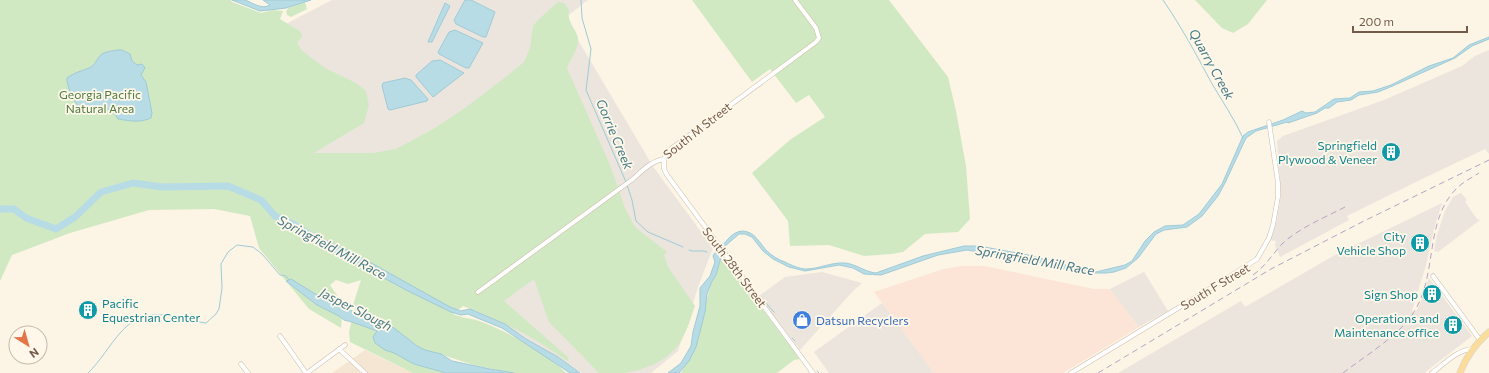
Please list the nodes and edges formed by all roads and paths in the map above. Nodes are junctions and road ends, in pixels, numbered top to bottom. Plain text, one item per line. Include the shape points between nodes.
1 (795, 0) edge
2 (1268, 122) dead end
3 (664, 159) junction
4 (1433, 276) dead end
5 (478, 292) dead end
6 (1489, 332) edge
7 (280, 336) dead end
8 (1480, 340) junction
9 (344, 345) dead end
10 (339, 349) junction
11 (1473, 349) junction
12 (241, 364) dead end
13 (248, 373) edge
14 (306, 373) edge
15 (365, 373) edge
16 (813, 373) edge
17 (1071, 373) edge
18 (1432, 373) edge
19 (1460, 373) edge

1 - 3 street, South M Street via 816,28 816,42 672,148
2 - 17 street, South F Street via 1278,197 1269,238 1257,259
3 - 5 street, South M Street via 650,164
3 - 16 street, South 28th Street via 667,175
4 - 8 street
6 - 8 main road
7 - 14 street
8 - 11 main road
9 - 10 street
10 - 14 street
10 - 15 street
11 - 18 street via 1459,353
11 - 19 main road
12 - 13 street

